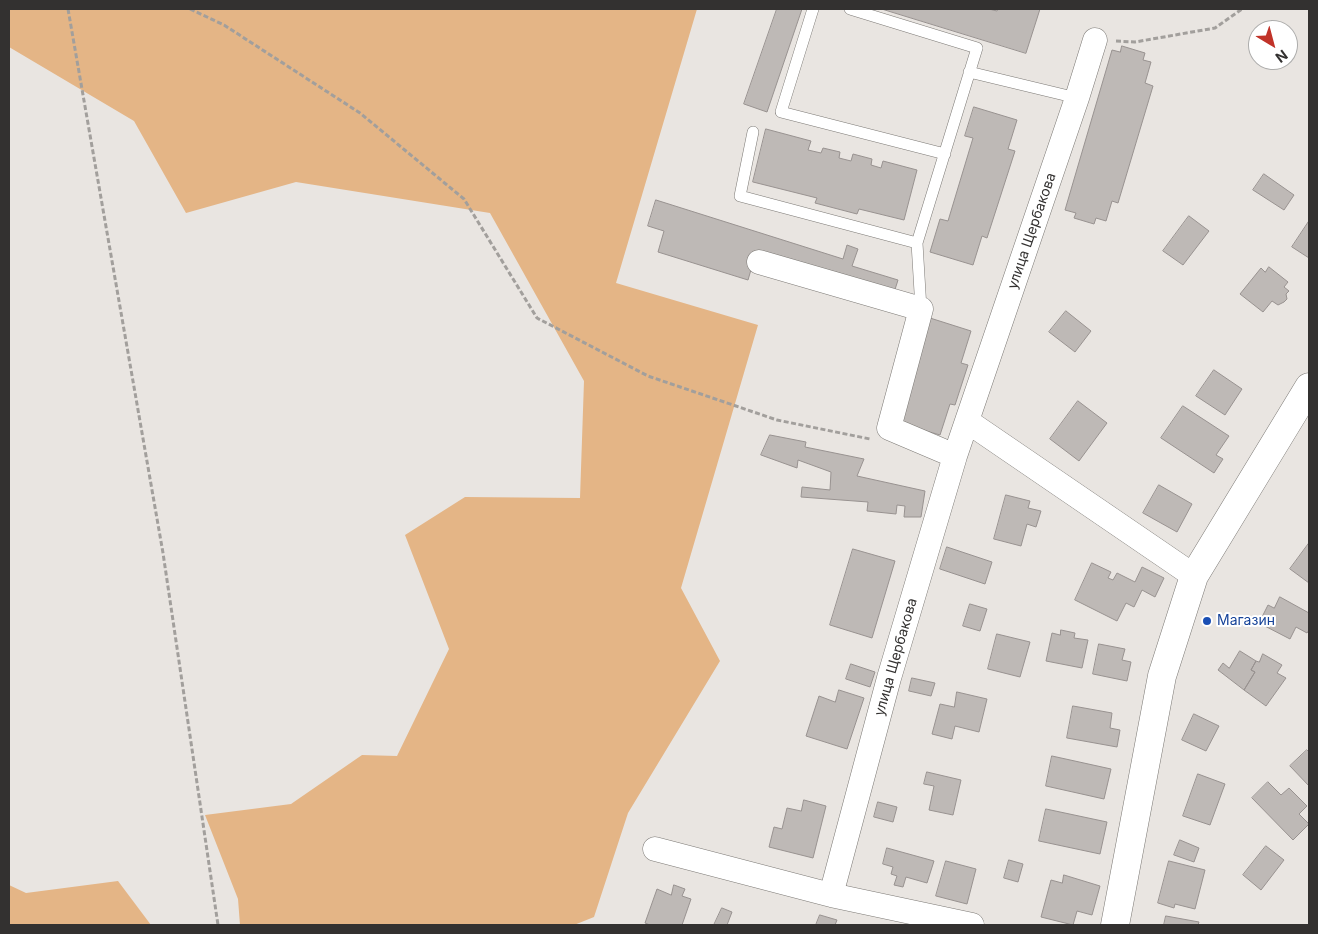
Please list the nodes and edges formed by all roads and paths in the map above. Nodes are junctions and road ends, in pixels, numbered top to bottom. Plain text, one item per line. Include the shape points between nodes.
1 (68, 9) edge
2 (190, 9) edge
3 (812, 9) edge
4 (850, 9) edge
5 (1242, 9) edge
6 (1095, 40) joint
7 (969, 72) junction
8 (1077, 98) junction
9 (754, 132) dead end
10 (945, 154) junction
11 (917, 243) junction
12 (759, 262) dead end
13 (921, 310) junction
14 (1309, 387) edge
15 (967, 421) junction
16 (888, 428) junction
17 (955, 456) junction
18 (1194, 576) junction
19 (655, 849) dead end
20 (830, 895) junction
21 (218, 925) edge
22 (972, 925) edge
23 (1115, 925) edge

1 - 21 path via 163,553
2 - 16 path via 224,25 360,114 464,199 537,318 648,376 777,420 875,440
3 - 10 lane via 782,112
4 - 7 lane via 976,48
5 - 6 path via 1215,28 1135,42
6 - 8 street, улица Щербакова
7 - 8 lane
7 - 10 lane
8 - 15 street, улица Щербакова
9 - 11 lane via 740,196
10 - 11 lane
11 - 13 lane
12 - 13 street
13 - 16 street
14 - 18 street
15 - 17 street, улица Щербакова
15 - 18 street
16 - 17 street
17 - 20 street, улица Щербакова via 889,678
18 - 23 street via 1162,676
19 - 20 street
20 - 22 street

